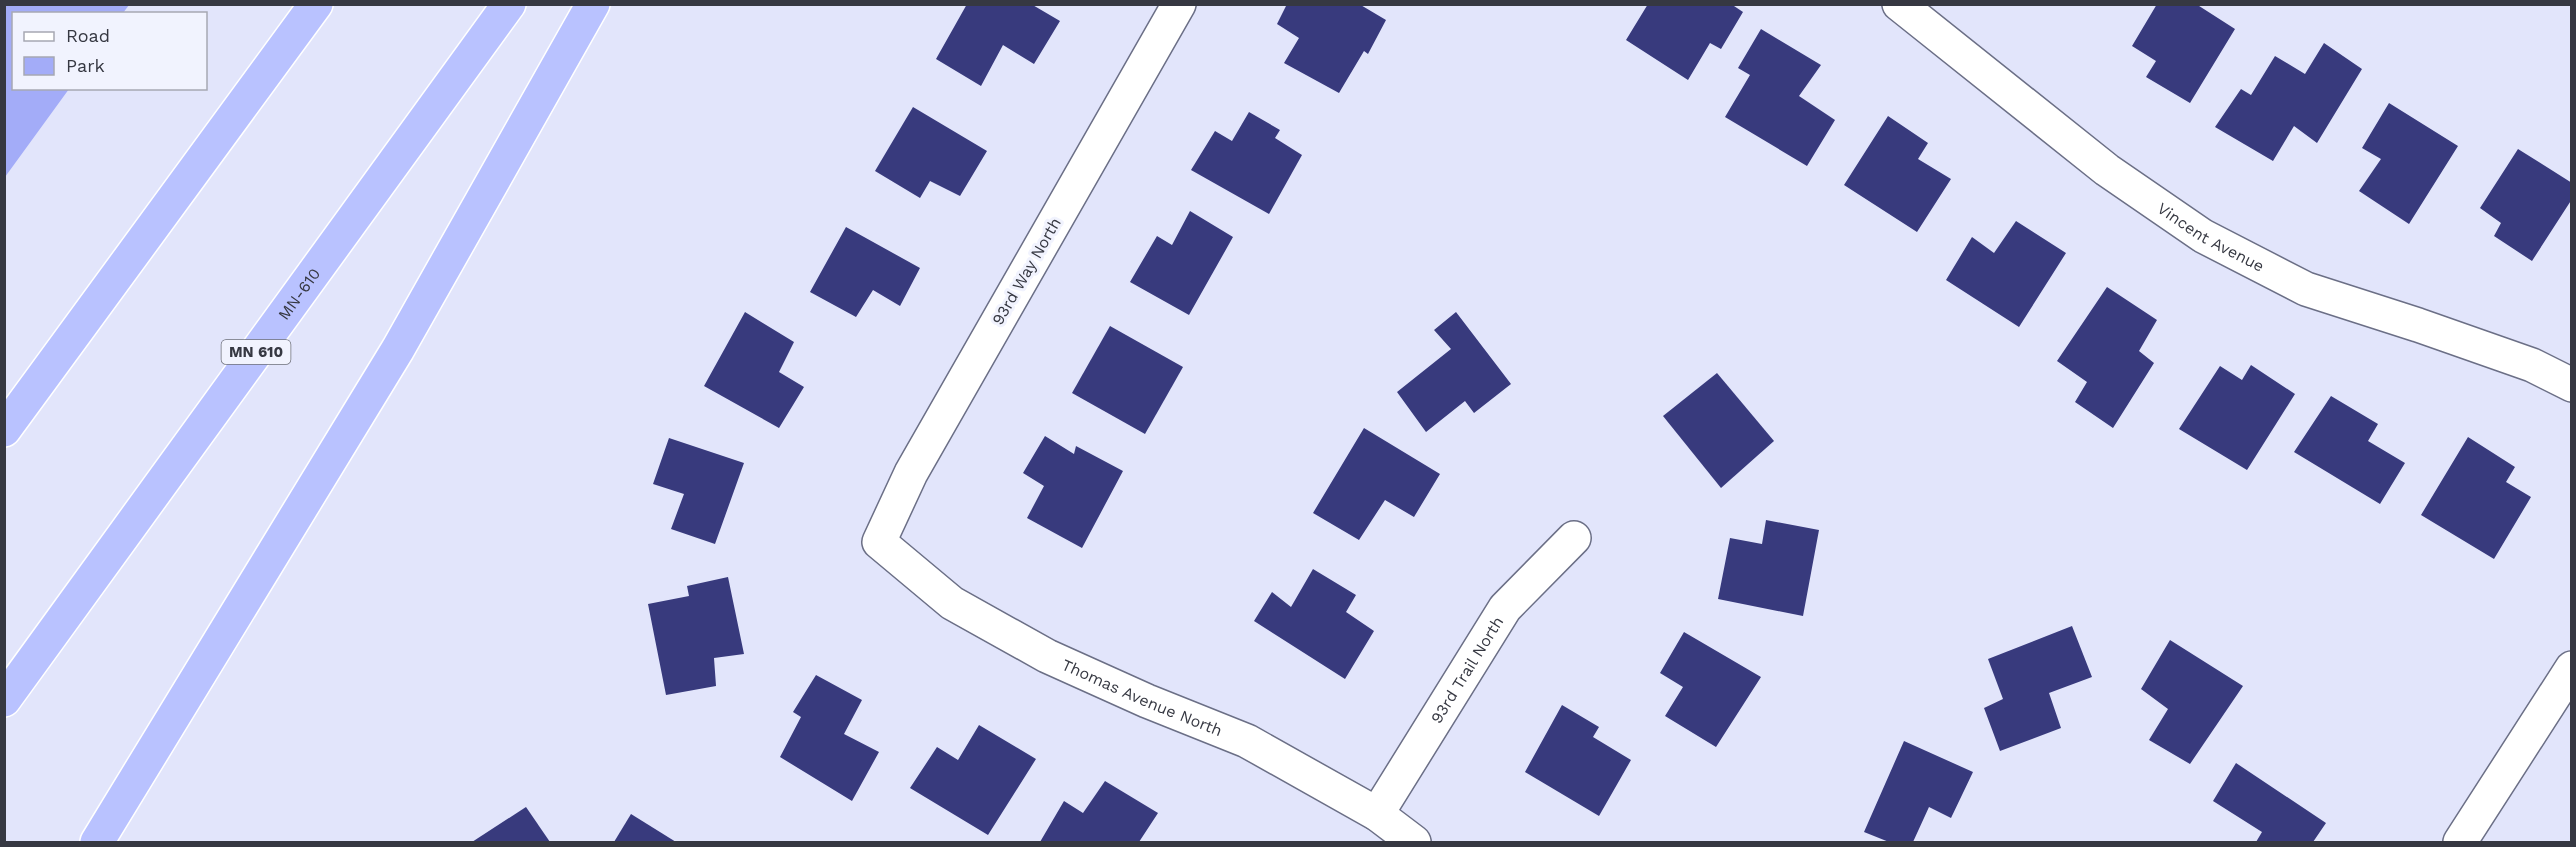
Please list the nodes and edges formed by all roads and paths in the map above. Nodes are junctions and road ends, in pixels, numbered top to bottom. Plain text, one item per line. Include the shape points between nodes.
1 (316, 4) edge
2 (509, 4) edge
3 (593, 4) edge
4 (1179, 4) edge
5 (1899, 4) edge
6 (2571, 385) edge
7 (4, 430) edge
8 (1574, 538) dead end
9 (879, 542) joint
10 (2571, 668) edge
11 (4, 700) edge
12 (1377, 814) junction
13 (2467, 840) edge
14 (97, 843) edge
15 (1414, 843) edge

1 - 7 highway
2 - 11 highway, MN-610 / MN 610
3 - 14 highway via 398,349
4 - 9 street, 93rd Way North via 911,473
5 - 6 street, Vincent Avenue via 2107,170 2203,236 2306,290 2511,358
8 - 12 street, 93rd Trail North via 1506,608
9 - 12 street, Thomas Avenue North via 952,603 1038,651 1247,741
10 - 13 street
12 - 15 street, Thomas Avenue North

